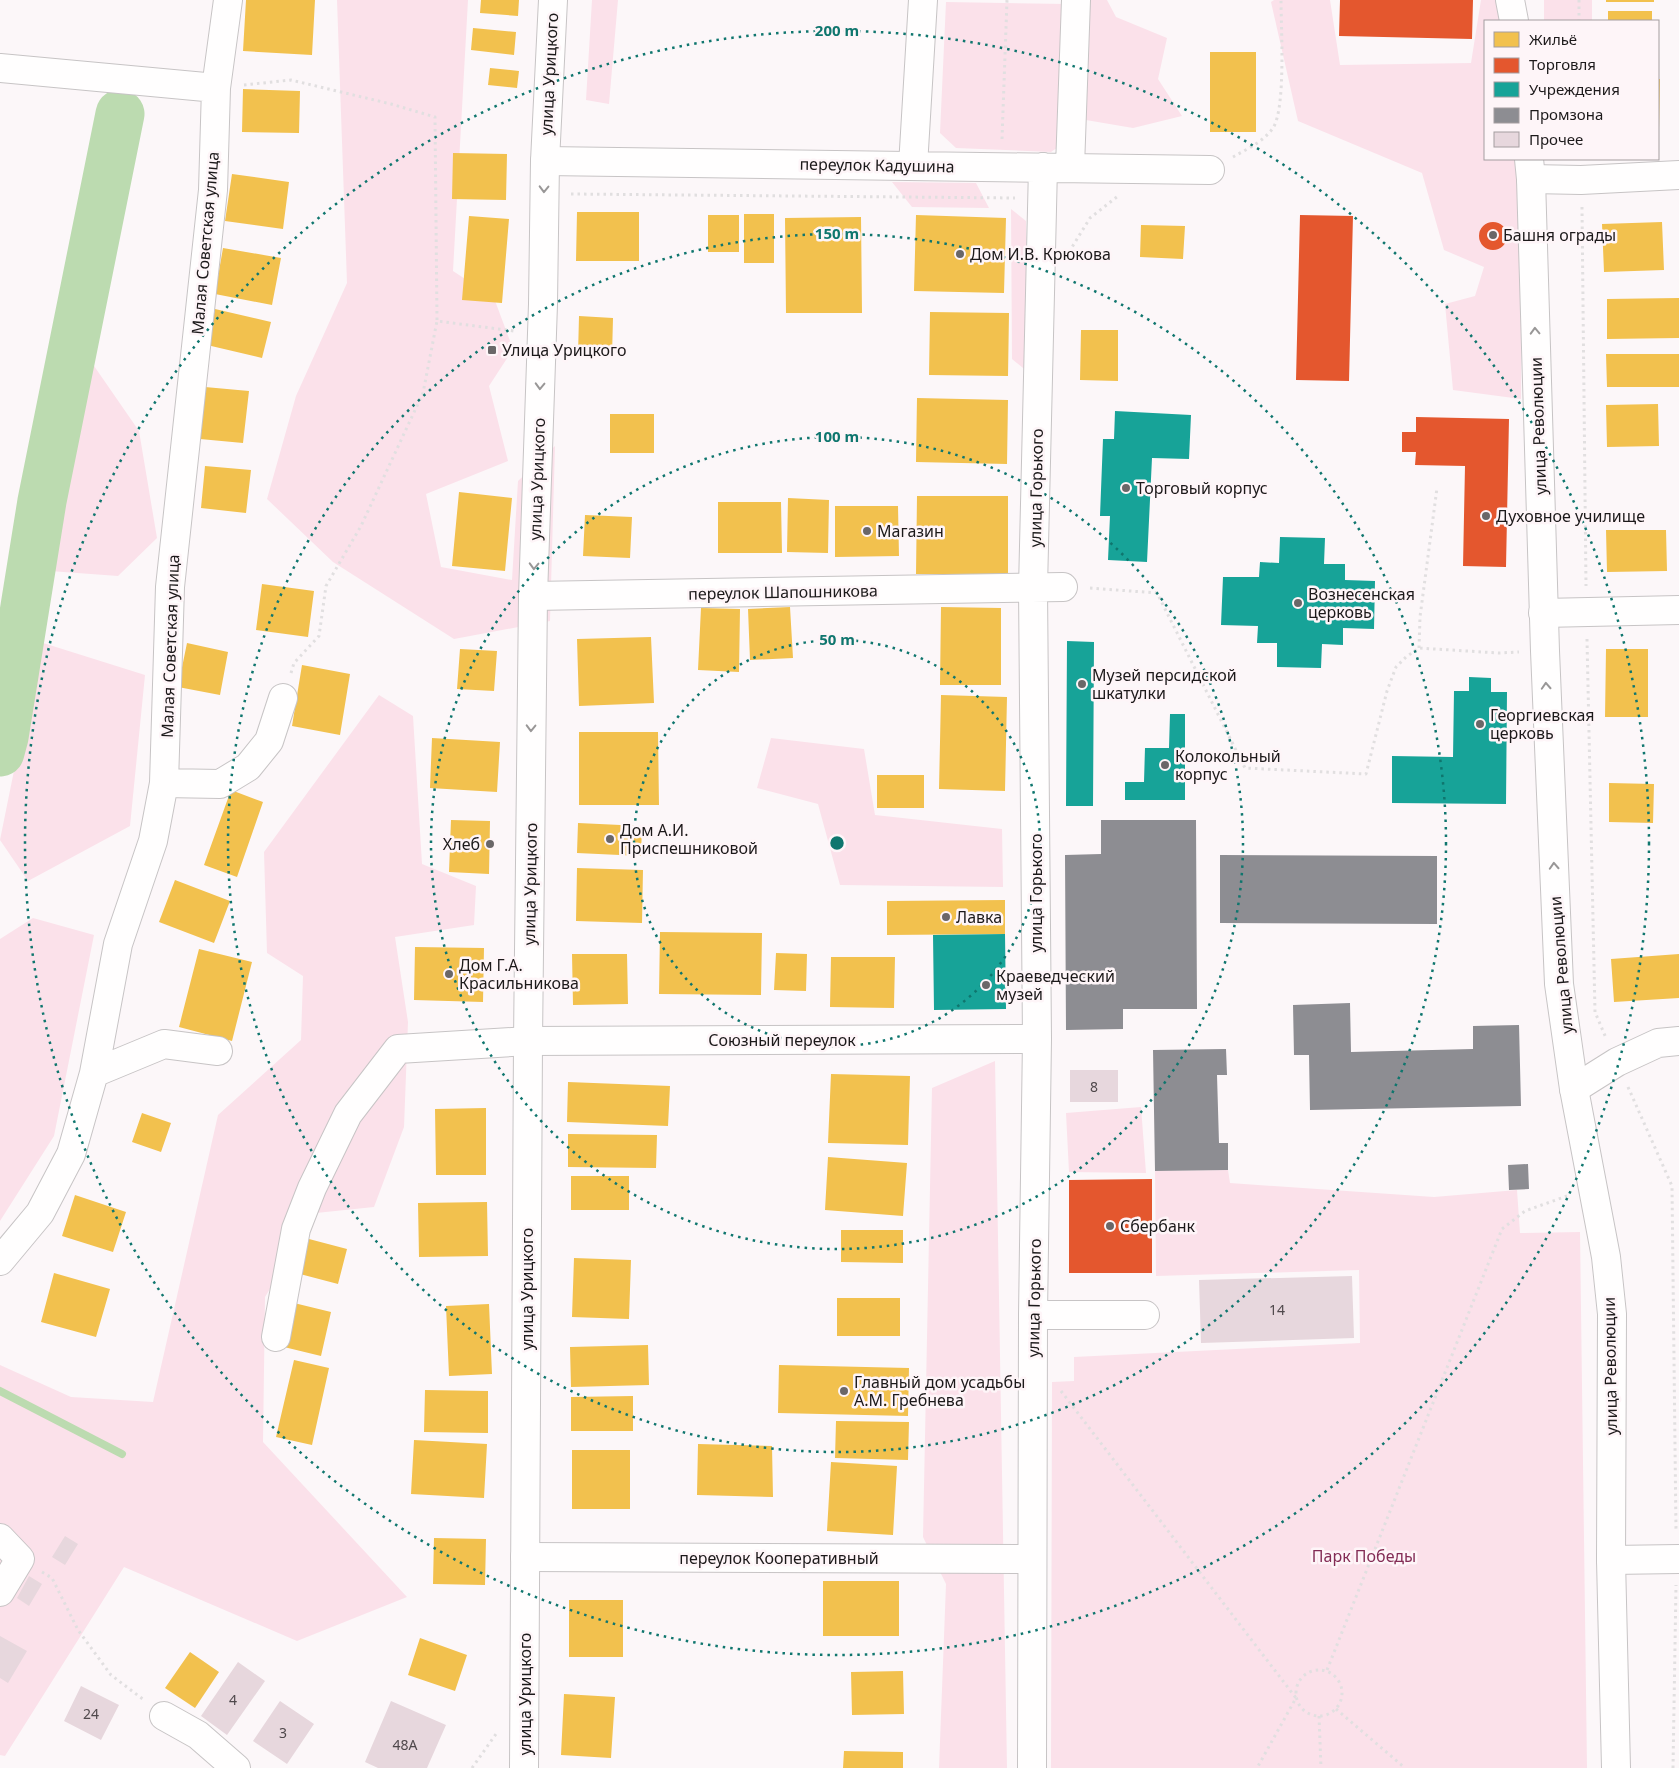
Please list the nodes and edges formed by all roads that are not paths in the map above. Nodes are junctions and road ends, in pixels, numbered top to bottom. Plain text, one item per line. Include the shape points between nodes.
1 (228, 0) edge
2 (553, 0) edge
3 (922, 0) edge
4 (1076, 0) edge
5 (1510, 0) edge
6 (1514, 20) edge
7 (0, 68) edge
8 (216, 88) junction
9 (544, 161) junction
10 (913, 166) junction
11 (1043, 167) junction
12 (1070, 167) junction
13 (1530, 169) edge
14 (1210, 170) road end
15 (1679, 175) edge
16 (1063, 587) road end
17 (1033, 588) junction
18 (532, 596) junction
19 (1679, 610) edge
20 (1543, 613) junction
21 (283, 698) road end
22 (164, 783) junction
23 (1037, 1038) junction
24 (528, 1041) junction
25 (1679, 1041) edge
26 (218, 1051) dead end
27 (94, 1073) junction
28 (1574, 1088) junction
29 (0, 1261) edge
30 (1034, 1315) junction
31 (1145, 1315) dead end
32 (276, 1337) dead end
33 (0, 1538) edge
34 (526, 1557) junction
35 (1678, 1559) edge
36 (1032, 1560) junction
37 (1611, 1560) junction
38 (0, 1592) edge
39 (164, 1716) road end
40 (236, 1768) edge
41 (524, 1768) edge
42 (1032, 1768) edge
43 (1616, 1768) edge

1 - 8 street, Малая Советская улица
2 - 9 street, улица Урицкого
3 - 10 street
4 - 12 street
5 - 6 street
7 - 8 street
8 - 22 street, Малая Советская улица via 213,190 170,587
9 - 10 street, переулок Кадушина
9 -> 18 street, улица Урицкого via 543,304
10 - 11 street, переулок Кадушина
11 - 12 street, переулок Кадушина
11 - 17 street, улица Горького
12 - 14 street, переулок Кадушина
13 - 15 street via 1581,180
20 -> 13 street, улица Революции
16 - 17 street, переулок Шапошникова
17 - 18 street, переулок Шапошникова
17 - 23 street, улица Горького
18 -> 24 street, улица Урицкого
19 - 20 street
28 -> 20 street, улица Революции via 1559,984
21 - 22 street via 269,741 248,767 220,784
22 - 27 street, Малая Советская улица via 153,841 118,944
23 - 24 street, Союзный переулок
23 - 30 street, улица Горького
24 - 32 street, Союзный переулок via 398,1049 348,1114 312,1188 296,1229
24 - 34 street, улица Урицкого
25 - 28 street via 1658,1043 1617,1062
26 - 27 street via 164,1044
27 - 29 street, Малая Советская улица via 71,1154 40,1213
28 - 37 street, улица Революции via 1606,1257 1612,1314
30 - 31 street
30 - 36 street, улица Горького
33 - 38 street via 20,1559
34 - 36 street, переулок Кооперативный
34 - 41 street, улица Урицкого
35 - 37 street
36 - 42 street, улица Горького
37 - 43 street, улица Революции
39 - 40 street via 198,1735

